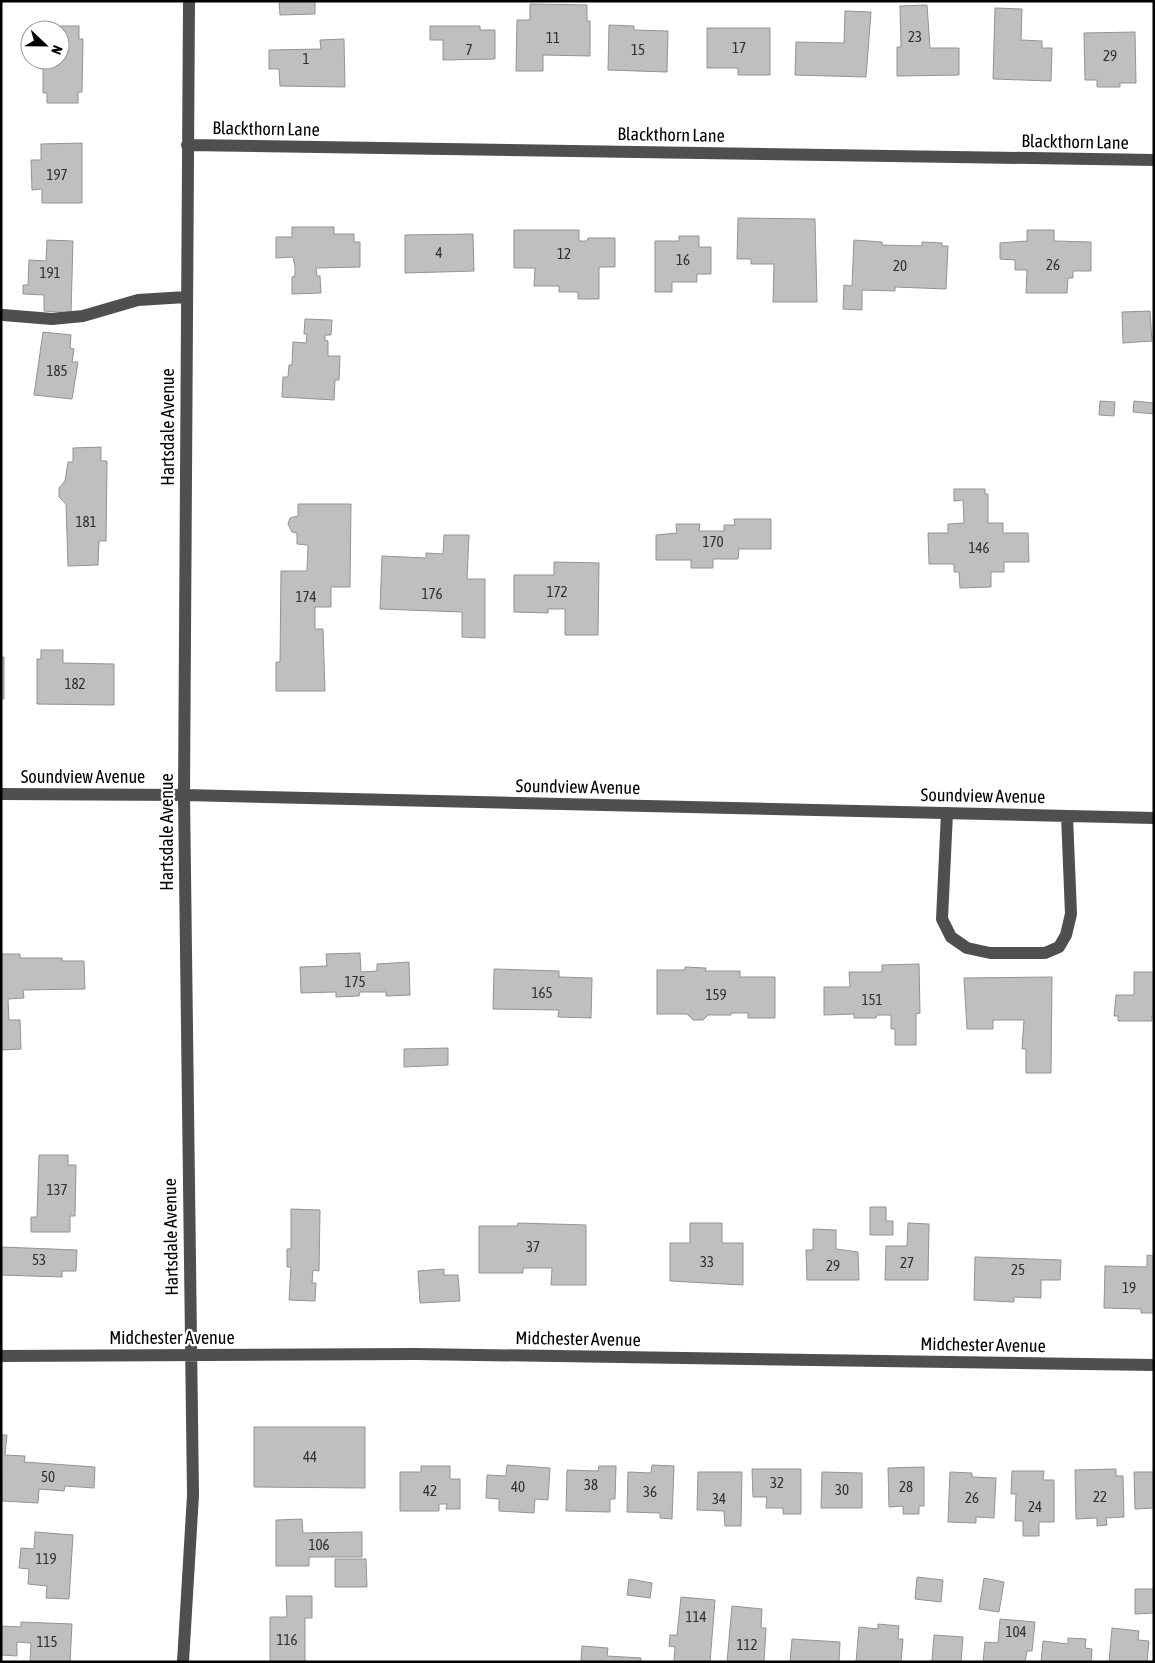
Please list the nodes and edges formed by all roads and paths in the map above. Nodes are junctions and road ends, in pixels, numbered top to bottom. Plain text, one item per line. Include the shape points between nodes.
1 (188, 1) edge
2 (187, 145) junction
3 (1154, 160) edge
4 (186, 297) junction
5 (3, 315) dead end
6 (1, 794) edge
7 (184, 795) junction
8 (947, 813) junction
9 (1068, 816) junction
10 (1154, 818) edge
11 (189, 1355) junction
12 (1, 1356) edge
13 (1154, 1365) edge
14 (184, 1662) edge

1 - 2 street, Hartsdale Avenue
2 - 3 street, Blackthorn Lane
2 - 4 street, Hartsdale Avenue
4 - 5 street via 138,300 83,316 52,319
4 - 7 street, Hartsdale Avenue
6 - 7 street, Soundview Avenue
7 - 8 street, Soundview Avenue
7 - 11 street, Hartsdale Avenue
8 - 9 street, Soundview Avenue
8 - 9 street via 942,919 951,937 967,948 990,953 1045,953 1059,947 1066,935 1071,914
9 - 10 street, Soundview Avenue
11 - 12 street, Midchester Avenue
11 - 13 street, Midchester Avenue via 416,1354
11 - 14 street, Hartsdale Avenue via 193,1495

